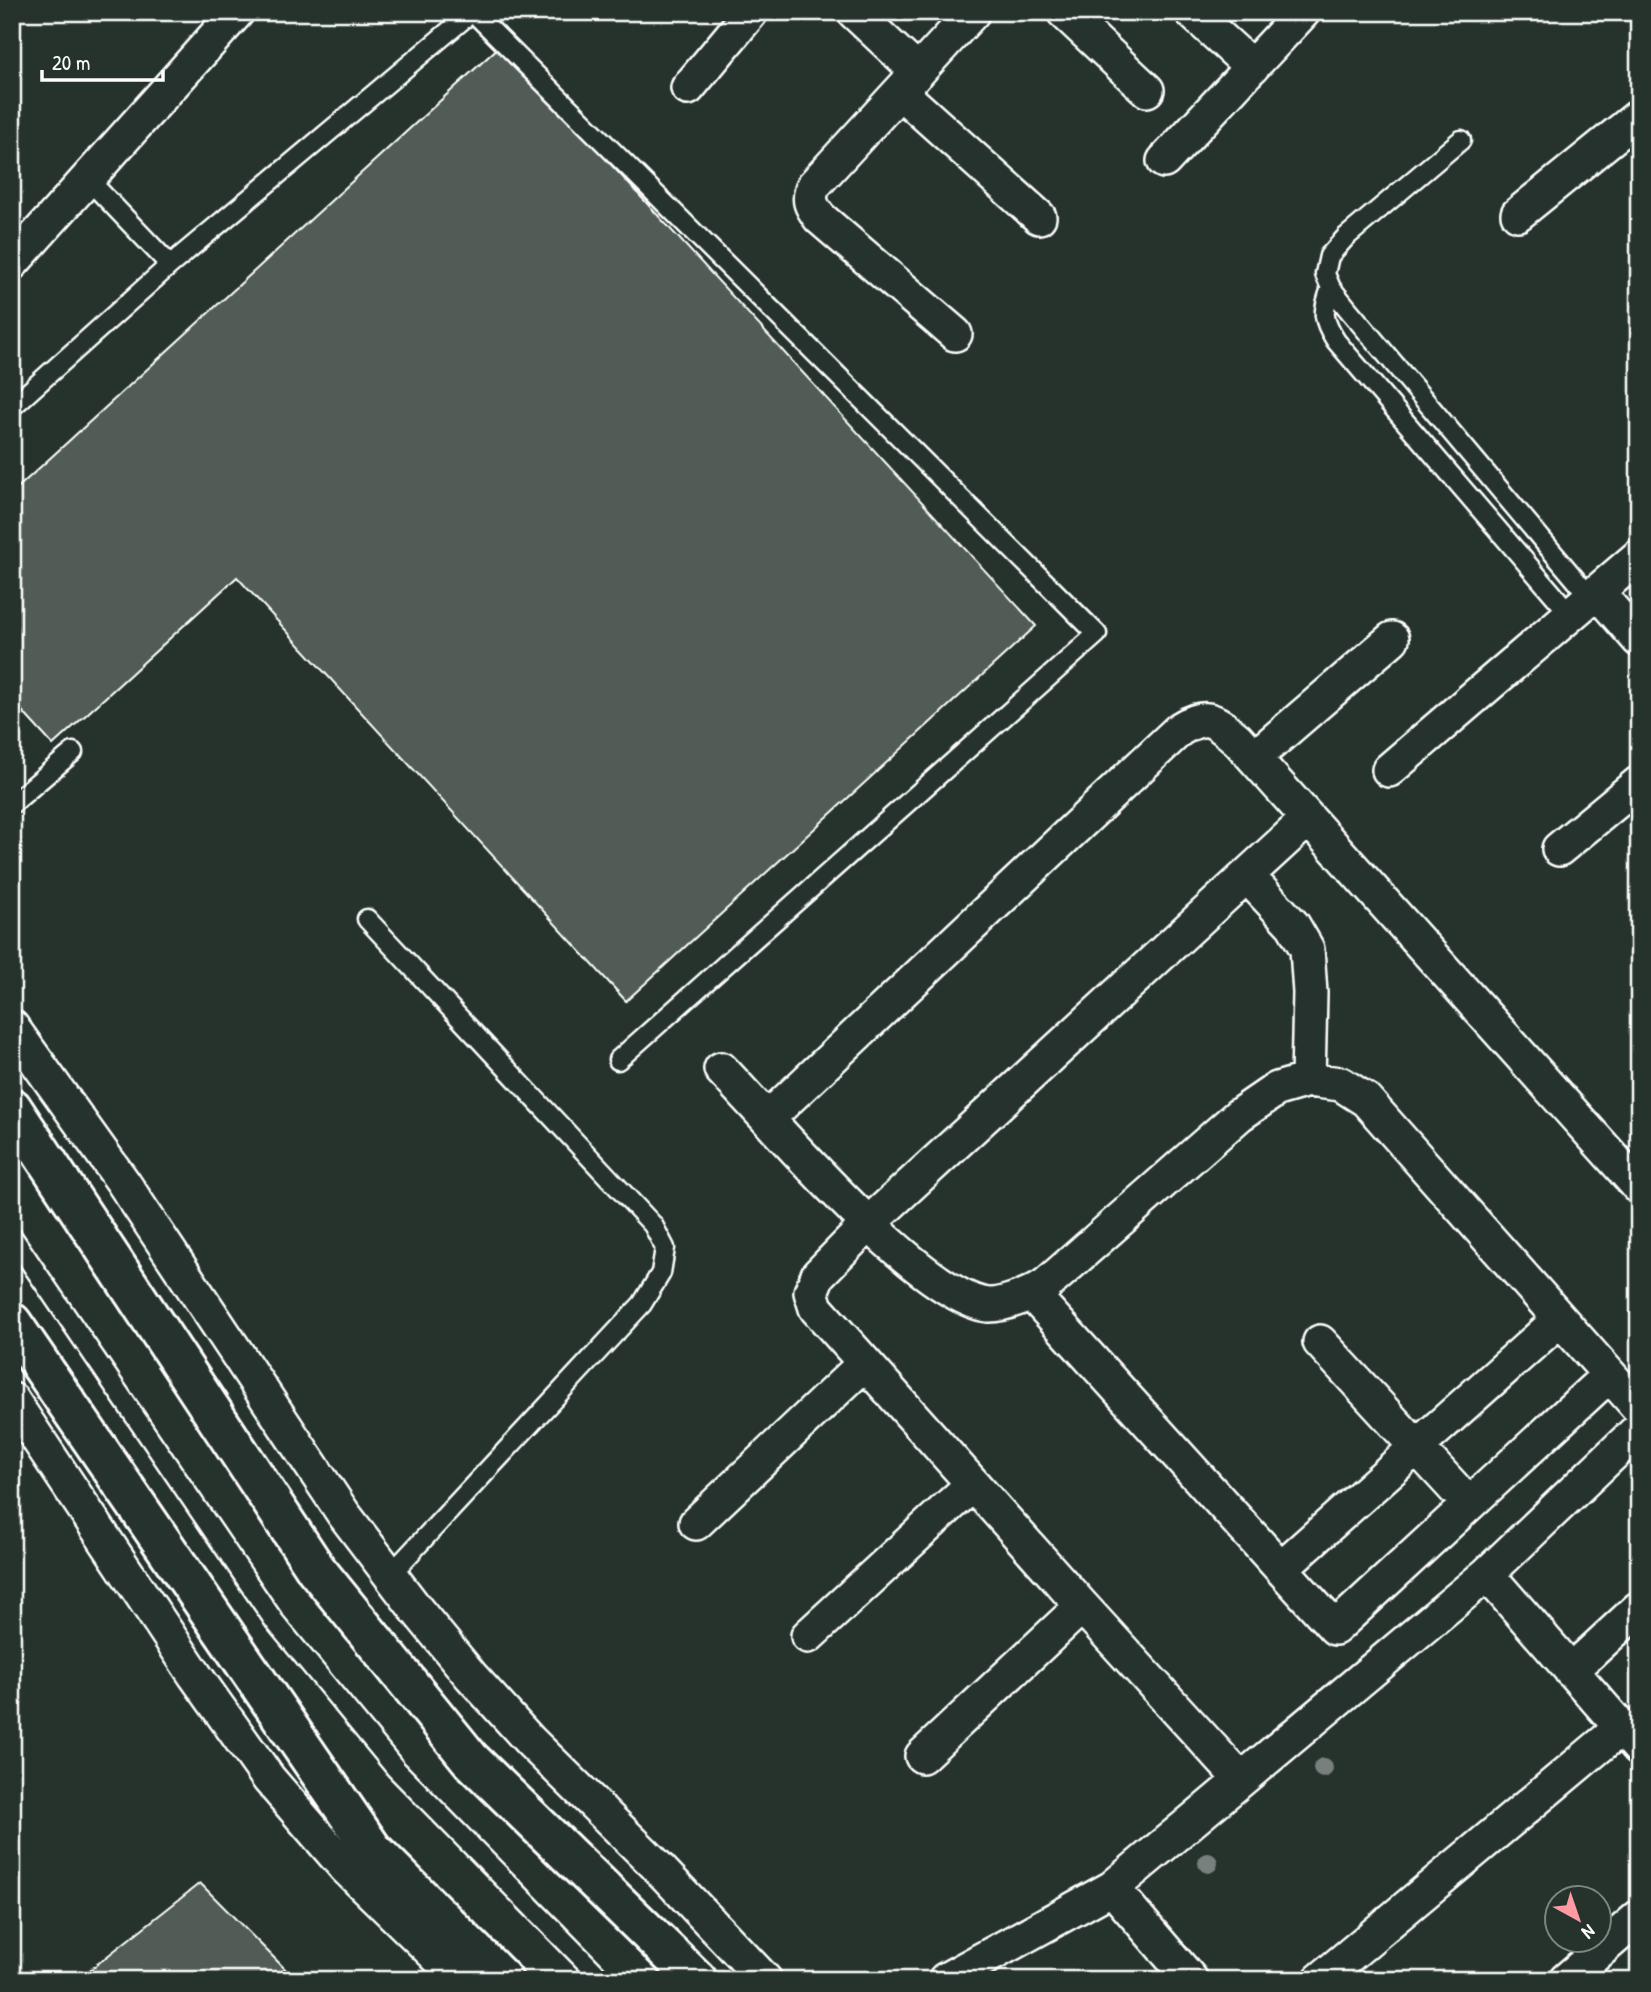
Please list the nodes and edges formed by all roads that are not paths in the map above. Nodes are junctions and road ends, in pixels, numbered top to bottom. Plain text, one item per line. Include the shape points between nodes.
1 (237, 12) edge
2 (473, 12) edge
3 (751, 12) edge
4 (854, 12) edge
5 (973, 12) edge
6 (1064, 12) edge
7 (1192, 12) edge
8 (1303, 12) edge
9 (1252, 67) junction
10 (909, 82) junction
11 (688, 88) dead end
12 (1147, 90) dead end
13 (1639, 116) edge
14 (1461, 140) dead end
15 (1164, 162) dead end
16 (88, 179) junction
17 (1518, 214) dead end
18 (1039, 216) dead end
19 (12, 263) edge
20 (170, 265) junction
21 (1331, 288) junction
22 (955, 334) dead end
23 (12, 407) edge
24 (1639, 556) edge
25 (1586, 602) junction
26 (1392, 639) dead end
27 (1639, 640) edge
28 (73, 752) dead end
29 (1254, 758) junction
30 (1389, 770) dead end
31 (1639, 783) edge
32 (12, 804) edge
33 (1308, 819) junction
34 (1559, 849) dead end
35 (1247, 876) junction
36 (367, 919) dead end
37 (12, 1027) edge
38 (618, 1060) dead end
39 (721, 1069) dead end
40 (1308, 1080) junction
41 (12, 1108) edge
42 (768, 1118) junction
43 (1639, 1187) edge
44 (868, 1224) junction
45 (12, 1236) edge
46 (1033, 1295) junction
47 (1560, 1319) junction
48 (12, 1323) edge
49 (1320, 1342) dead end
50 (865, 1363) junction
51 (1609, 1375) junction
52 (12, 1400) edge
53 (1639, 1408) edge
54 (1639, 1429) edge
55 (1416, 1449) junction
56 (973, 1483) junction
57 (1469, 1504) junction
58 (696, 1523) dead end
59 (1281, 1568) junction
60 (1486, 1574) junction
61 (390, 1575) junction
62 (1082, 1606) junction
63 (1639, 1608) edge
64 (808, 1636) dead end
65 (1571, 1671) junction
66 (1630, 1738) edge
67 (922, 1756) dead end
68 (1241, 1780) junction
69 (1112, 1888) junction
70 (1639, 1917) edge
71 (461, 1980) edge
72 (503, 1980) edge
73 (603, 1980) edge
74 (697, 1980) edge
75 (765, 1980) edge
76 (945, 1980) edge
77 (1191, 1980) edge
78 (1321, 1980) edge
79 (1566, 1980) edge

1 - 16 street
2 - 20 lane
2 - 38 lane via 1097,634
3 - 11 street
4 - 10 street
5 - 10 street
6 - 12 street
7 - 9 street
8 - 9 street
9 - 15 street
10 - 18 street
10 - 22 street via 814,185 809,195 811,206
13 - 17 street
14 - 21 lane via 1329,256 1325,274
16 - 19 street
16 - 20 lane
20 - 23 lane
21 - 25 lane
21 - 25 lane via 1324,306 1325,324 1336,341
24 - 25 street
25 - 27 street
25 - 30 street
26 - 29 street
28 - 32 lane
29 - 33 street
29 - 42 street via 1216,722 1197,719 1180,729
31 - 34 street
33 - 35 street
33 - 43 street
35 - 40 street via 1293,925 1307,949
35 - 44 street
36 - 61 lane via 653,1225 664,1248 661,1273 642,1304
37 - 61 street
39 - 42 street
40 - 46 street via 1277,1089 1239,1115
40 - 47 street via 1340,1084 1366,1100
41 - 74 main road via 316,1569 470,1759
42 - 44 street
44 - 46 street via 960,1296 989,1305
44 - 50 street via 818,1275 811,1292 816,1308
45 - 73 lane via 275,1622 396,1769
46 - 59 street
47 - 51 street
47 - 55 street
48 - 72 main road via 372,1849
49 - 55 street
50 - 56 street
50 - 58 street
51 - 53 street
51 - 57 street
52 - 71 street via 269,1779 346,1868
54 - 60 street
55 - 57 street
55 - 59 street
56 - 62 street
56 - 64 street
57 - 59 street via 1335,1628
60 - 65 street
60 - 68 street
61 - 75 street via 530,1741
62 - 67 street
62 - 68 street
63 - 65 street
65 - 66 street
66 - 78 street
68 - 69 street
69 - 76 street
69 - 77 street
70 - 79 street

